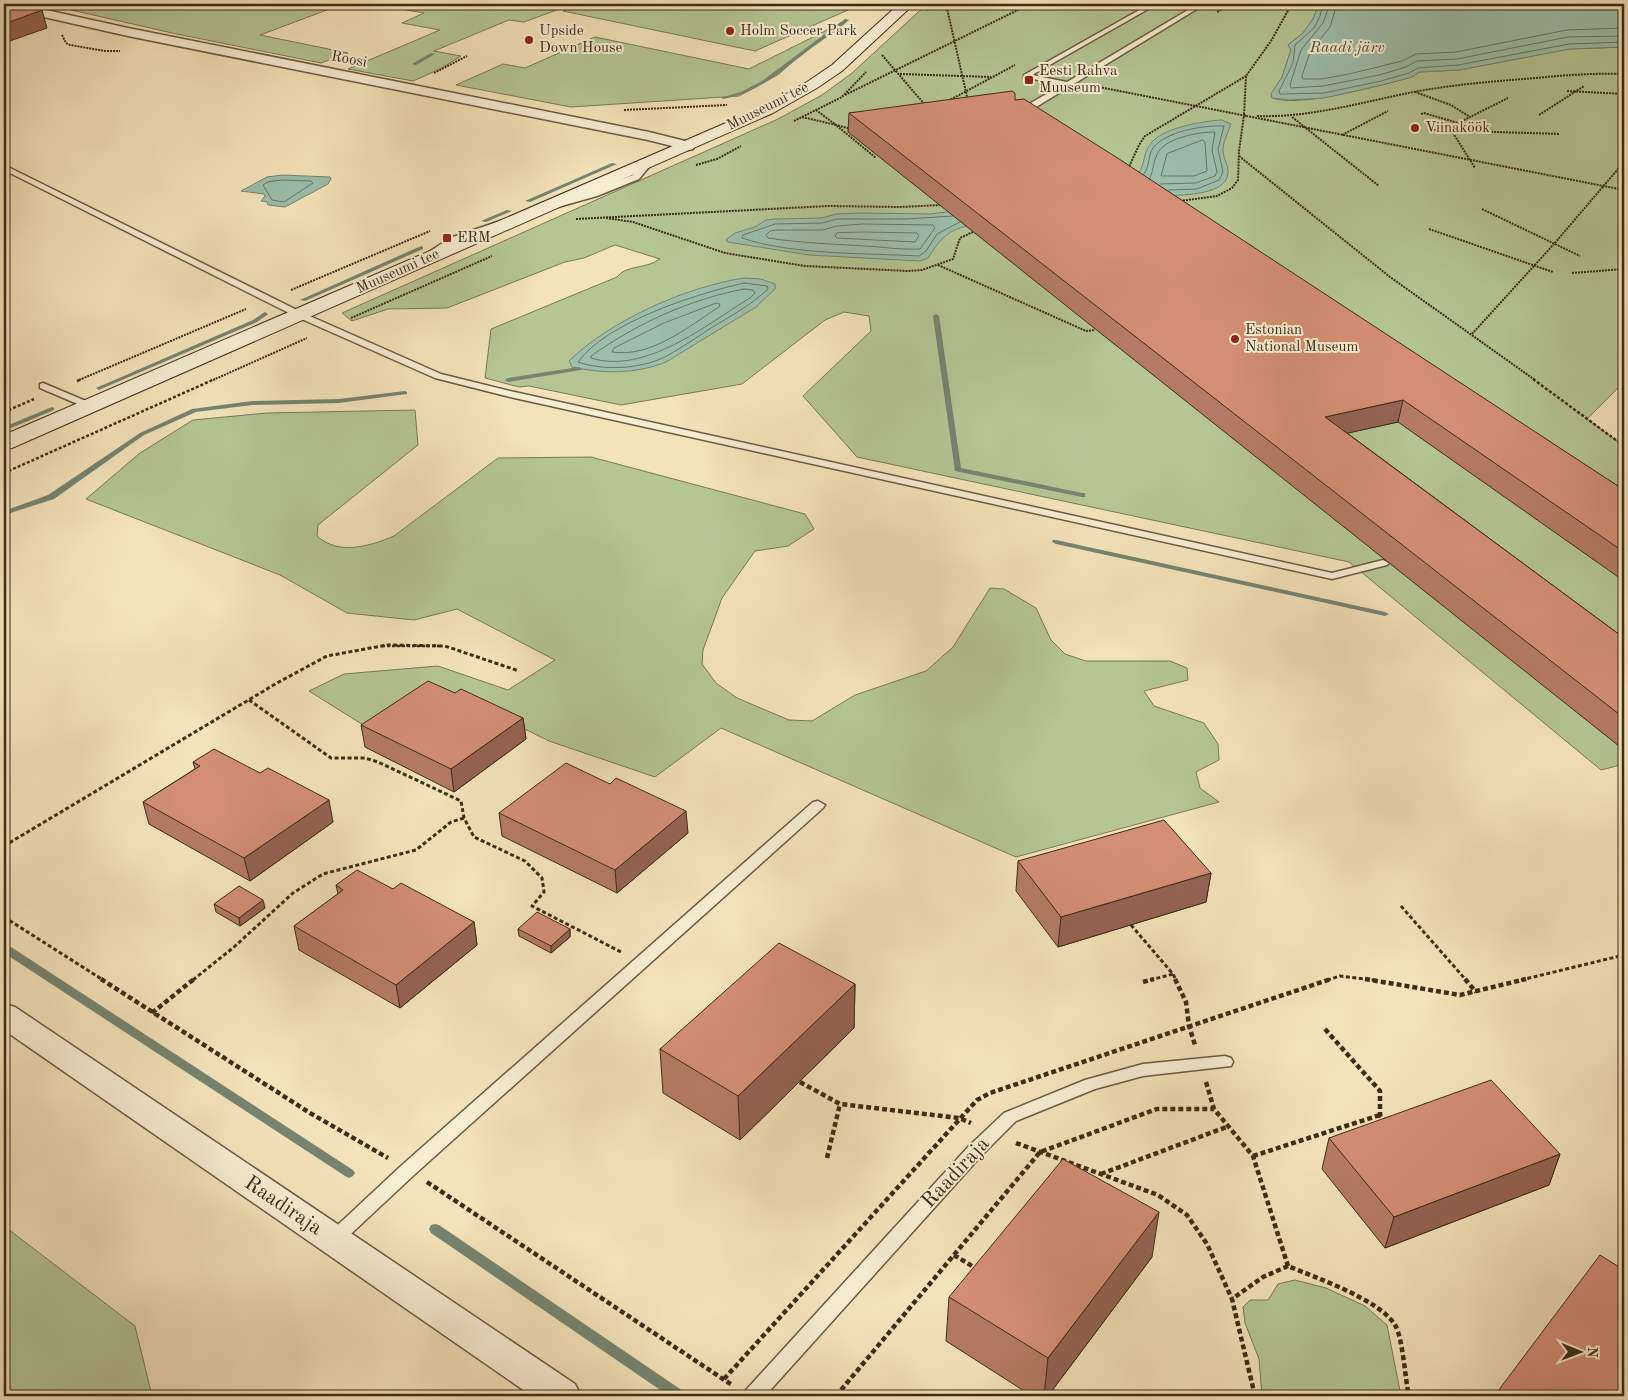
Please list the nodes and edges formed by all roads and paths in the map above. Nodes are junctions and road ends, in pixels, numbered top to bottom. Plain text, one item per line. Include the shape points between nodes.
1 (4, 4) edge
2 (907, 4) edge
3 (946, 4) edge
4 (1030, 4) edge
5 (1154, 4) edge
6 (1202, 4) edge
7 (1289, 4) edge
8 (954, 42) junction
9 (882, 55) dead end
10 (467, 56) dead end
11 (897, 71) junction
12 (900, 74) junction
13 (1624, 74) edge
14 (428, 76) dead end
15 (962, 76) junction
16 (1246, 76) junction
17 (992, 77) dead end
18 (1066, 84) junction
19 (1093, 86) dead end
20 (1584, 86) dead end
21 (1415, 91) junction
22 (1567, 91) dead end
23 (1575, 91) junction
24 (797, 95) junction
25 (1624, 96) edge
26 (842, 97) dead end
27 (1508, 98) dead end
28 (970, 107) edge
29 (1196, 107) junction
30 (931, 111) edge
31 (1388, 111) dead end
32 (1018, 114) edge
33 (1420, 114) dead end
34 (1539, 115) dead end
35 (1244, 116) junction
36 (802, 117) dead end
37 (1292, 117) junction
38 (1470, 117) junction
39 (836, 125) junction
40 (1448, 125) dead end
41 (1358, 127) junction
42 (1307, 128) junction
43 (1363, 128) dead end
44 (859, 130) edge
45 (1434, 130) dead end
46 (1451, 130) junction
47 (1560, 134) dead end
48 (1342, 135) junction
49 (1370, 138) dead end
50 (1366, 140) junction
51 (688, 146) junction
52 (731, 152) dead end
53 (1239, 156) junction
54 (876, 158) edge
55 (1470, 159) junction
56 (1624, 162) edge
57 (692, 166) dead end
58 (4, 167) edge
59 (1475, 168) dead end
60 (1121, 172) edge
61 (1379, 186) dead end
62 (1604, 186) junction
63 (1624, 190) edge
64 (1179, 201) edge
65 (942, 205) edge
66 (1482, 209) dead end
67 (582, 215) dead end
68 (606, 218) junction
69 (1429, 229) dead end
70 (975, 231) edge
71 (1554, 244) junction
72 (498, 253) dead end
73 (1580, 256) dead end
74 (938, 265) junction
75 (1534, 265) junction
76 (1624, 269) edge
77 (1553, 272) dead end
78 (1572, 273) dead end
79 (300, 315) junction
80 (330, 328) junction
81 (1095, 330) edge
82 (1472, 334) junction
83 (43, 386) dead end
84 (90, 406) junction
85 (4, 444) edge
86 (1624, 446) edge
87 (4, 473) edge
88 (1383, 563) dead end
89 (519, 671) dead end
90 (249, 700) junction
91 (818, 805) dead end
92 (464, 818) junction
93 (4, 846) edge
94 (1401, 906) dead end
95 (4, 918) edge
96 (1131, 925) edge
97 (641, 962) junction
98 (1173, 974) junction
99 (1143, 982) dead end
100 (1476, 992) dead end
101 (152, 1013) junction
102 (4, 1015) edge
103 (1325, 1029) dead end
104 (1225, 1062) dead end
105 (1200, 1066) junction
106 (800, 1082) dead end
107 (840, 1104) junction
108 (1214, 1108) junction
109 (1380, 1115) junction
110 (1228, 1126) junction
111 (1392, 1127) edge
112 (993, 1133) junction
113 (1040, 1152) junction
114 (1253, 1156) junction
115 (828, 1158) dead end
116 (408, 1170) junction
117 (1101, 1174) junction
118 (333, 1240) junction
119 (954, 1255) junction
120 (1288, 1266) junction
121 (979, 1270) edge
122 (1232, 1299) junction
123 (737, 1388) dead end
124 (562, 1396) edge
125 (753, 1396) edge
126 (836, 1396) edge
127 (1255, 1396) edge
128 (1409, 1396) edge

1 - 51 street, Roosi
2 - 24 street, Muuseumi tee via 848,58
3 - 8 path
4 - 8 path
5 - 18 lane via 1026,76
6 - 18 lane
7 - 16 path via 1285,18
8 - 11 path
8 - 15 path
9 - 11 path
10 - 14 path
11 - 12 path
11 - 26 path
12 - 15 path
12 - 30 path
13 - 21 path via 1592,73
15 - 17 path
15 - 28 path
16 - 29 path
16 - 35 path
18 - 32 lane
19 - 29 path
20 - 23 path
21 - 37 path
21 - 38 path via 1451,105
22 - 23 path
23 - 25 path
23 - 34 path
24 - 39 path
24 - 51 street, Muuseumi tee
27 - 38 path
29 - 35 path
29 - 60 path via 1145,136 1136,147 1132,163
31 - 41 path
33 - 38 path via 1458,123
35 - 37 path
35 - 42 path
35 - 53 path
36 - 39 path
37 - 42 path
39 - 44 path
39 - 54 path
40 - 46 path
41 - 43 path
41 - 48 path
42 - 48 path
42 - 61 path
45 - 46 path
46 - 47 path
46 - 55 path
48 - 50 path
49 - 50 path
50 - 55 path
51 - 79 street, Muuseumi tee
52 - 57 path
53 - 64 path via 1238,180 1232,188 1217,196
53 - 82 path via 1390,277
55 - 59 path
55 - 62 path
56 - 62 path
58 - 79 lane
62 - 63 path
62 - 71 path
65 - 68 path via 785,208
66 - 71 path
67 - 68 path via 573,219
68 - 74 path via 649,227 725,253 805,266 908,271
69 - 75 path
70 - 74 path via 958,240 953,259
71 - 73 path
71 - 75 path
72 - 80 path
74 - 81 path via 1086,331
75 - 77 path
75 - 82 path
76 - 78 path
79 - 80 lane
79 - 84 street, Muuseumi tee
80 - 87 path
80 - 88 lane via 438,376 510,394 1332,576
82 - 86 path
83 - 84 lane
84 - 85 street, Muuseumi tee
89 - 90 path via 445,646 387,645 327,656
90 - 92 path via 331,758 365,758 378,762 461,801
90 - 93 path
91 - 97 lane
92 - 97 path via 474,837 525,861 542,878 544,892 532,906
92 - 101 path via 451,822 416,850 323,874 293,893 234,947
94 - 100 path
95 - 101 path
96 - 98 path
97 - 116 lane
98 - 99 path
98 - 105 path via 1186,1002
101 - 116 path
102 - 118 street, Raadiraja
103 - 109 path via 1380,1091
104 - 105 lane, Raadiraja
105 - 108 path
105 - 112 lane, Raadiraja via 1143,1070 1091,1084 1010,1117
106 - 107 path
107 - 112 path via 960,1118
107 - 115 path
108 - 110 path
108 - 113 path via 1157,1109
109 - 111 path
109 - 114 path
110 - 114 path
110 - 117 path
112 - 113 path
112 - 125 lane, Raadiraja
113 - 117 path
113 - 119 path
114 - 120 path
116 - 118 lane
116 - 123 path
117 - 122 path via 1158,1195 1187,1215 1207,1244
118 - 124 street, Raadiraja
119 - 121 path
119 - 126 path
120 - 122 path via 1263,1277
120 - 128 path via 1382,1311 1396,1326
122 - 127 path

